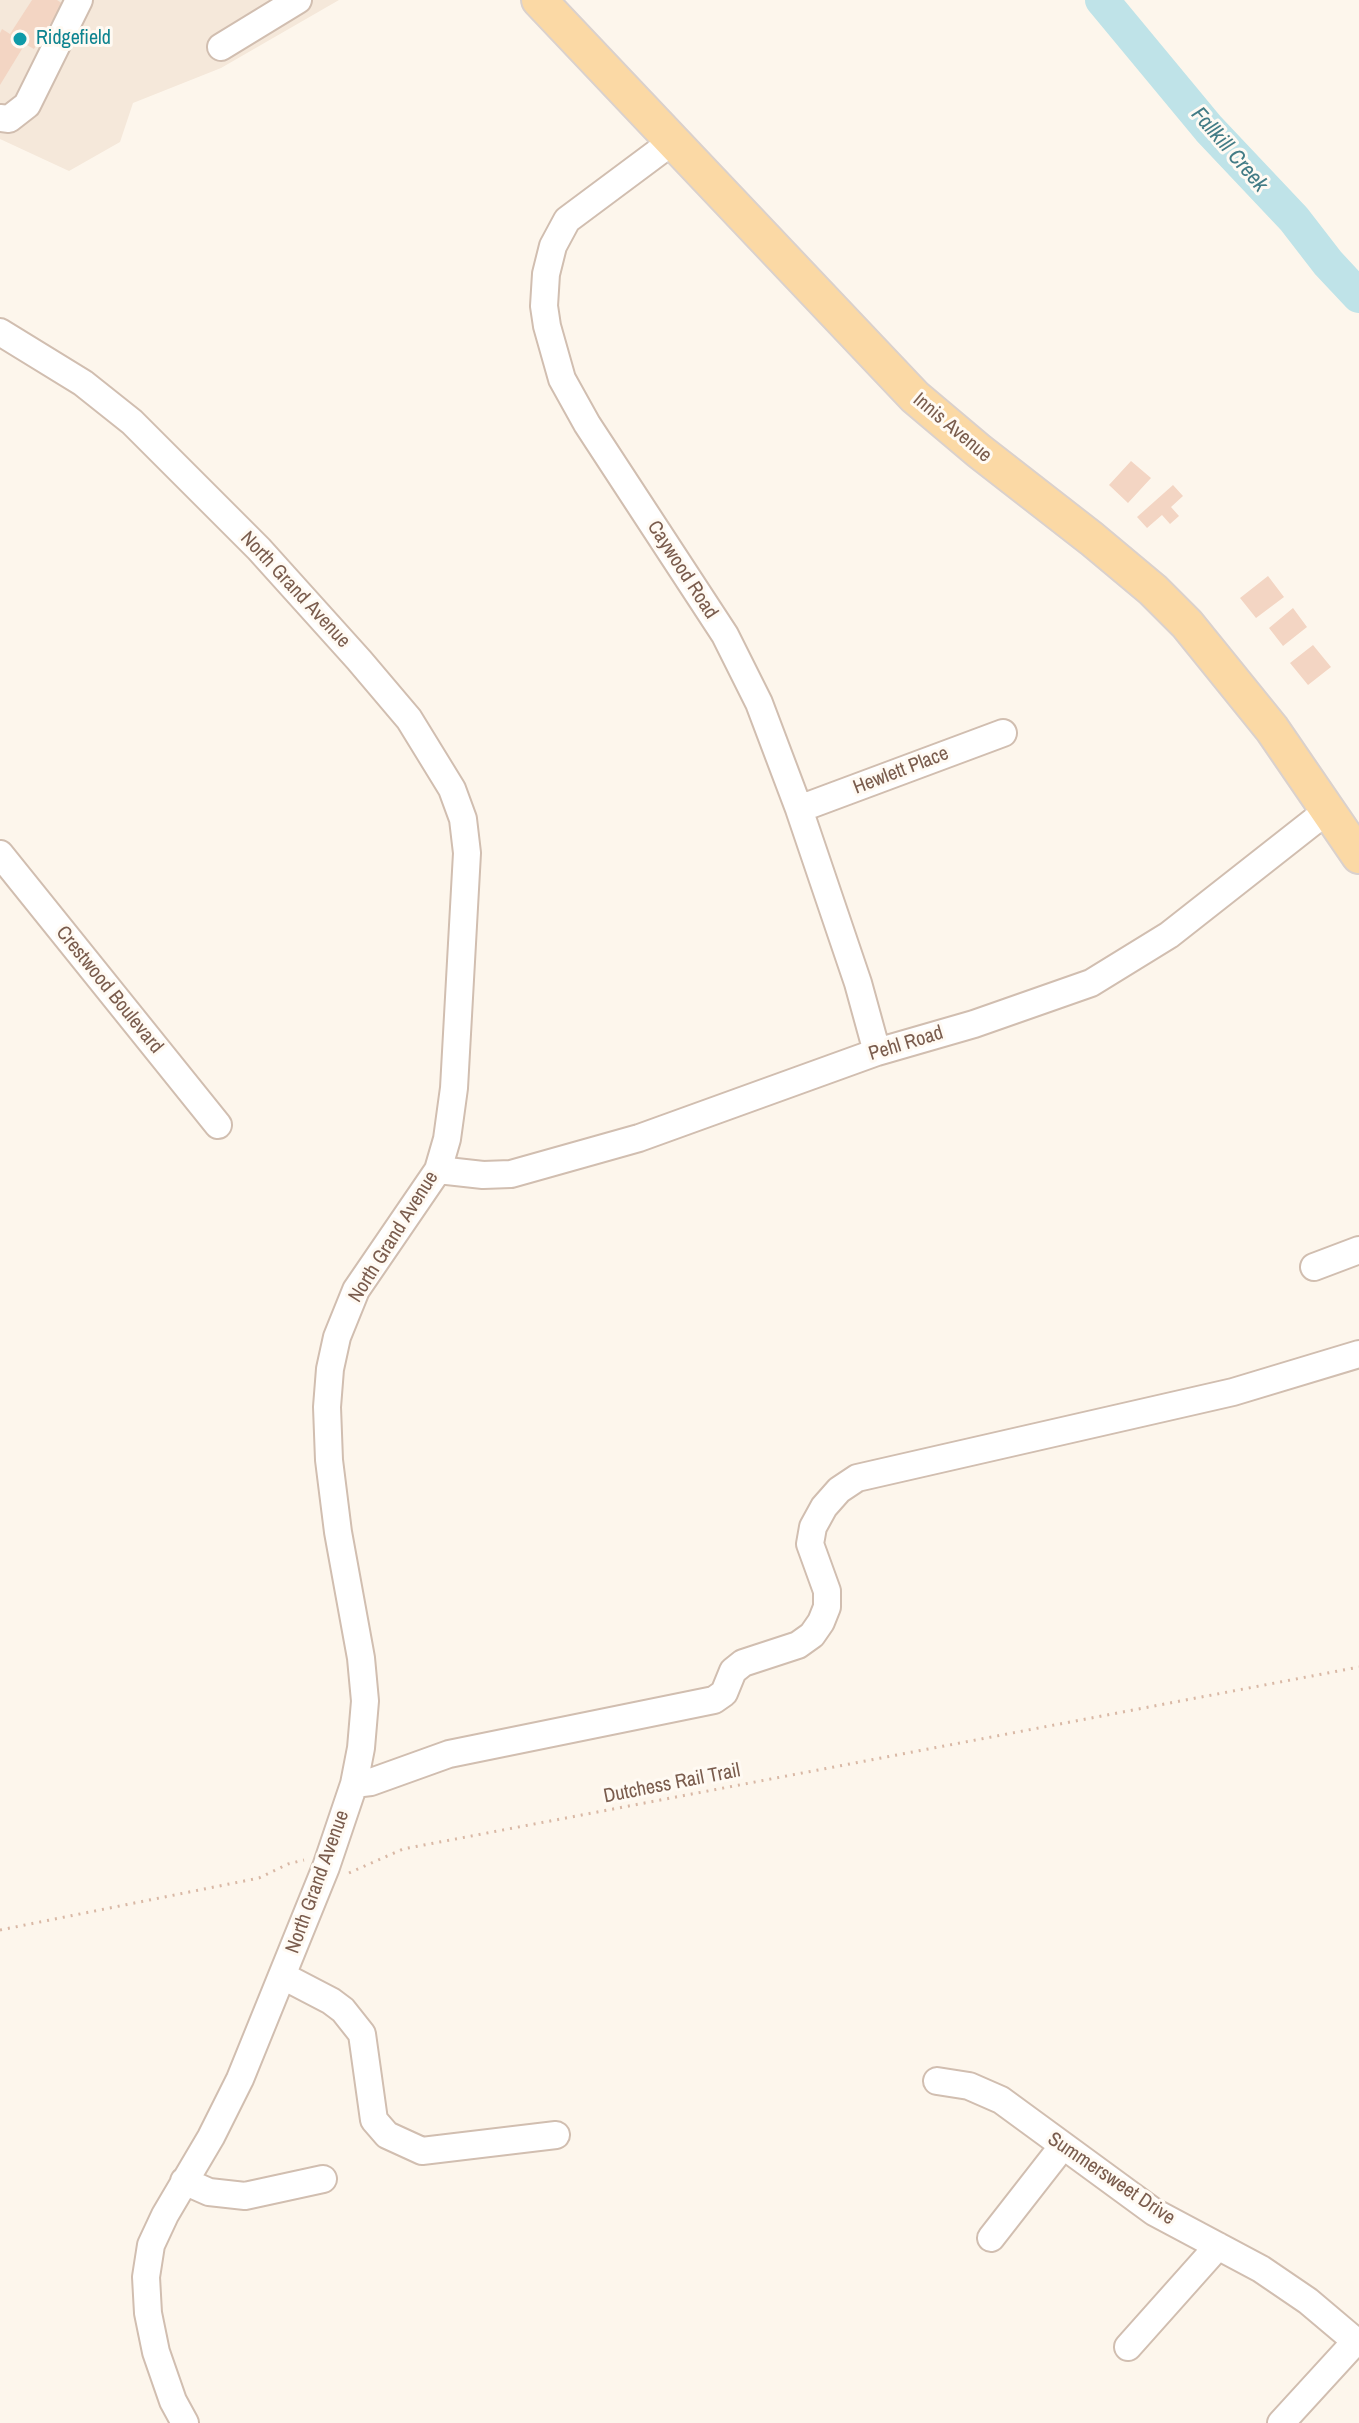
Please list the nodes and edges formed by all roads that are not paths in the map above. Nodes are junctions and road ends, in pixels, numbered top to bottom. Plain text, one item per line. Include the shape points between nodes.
1 (79, 0) edge
2 (298, 0) edge
3 (539, 0) edge
4 (221, 47) dead end
5 (0, 118) edge
6 (673, 141) junction
7 (0, 332) edge
8 (1003, 733) dead end
9 (799, 809) junction
10 (1328, 810) junction
11 (0, 854) edge
12 (1358, 854) edge
13 (877, 1052) junction
14 (218, 1125) dead end
15 (438, 1170) junction
16 (1359, 1250) edge
17 (1314, 1267) dead end
18 (1359, 1354) edge
19 (354, 1784) junction
20 (283, 1976) junction
21 (937, 2081) dead end
22 (556, 2135) dead end
23 (1062, 2147) junction
24 (323, 2179) dead end
25 (184, 2181) junction
26 (991, 2238) dead end
27 (1218, 2246) junction
28 (1358, 2343) edge
29 (1128, 2347) dead end
30 (185, 2423) edge
31 (1281, 2423) edge

1 - 5 street via 27,105 9,119
2 - 4 street
3 - 6 main road, Innis Avenue
6 - 9 street, Caywood Road via 567,220 546,274 547,326 562,379 587,424 725,635 759,703
6 - 10 main road, Innis Avenue via 915,397 1092,539 1187,624 1272,729
7 - 15 street, North Grand Avenue via 83,383 169,456 359,660 409,719 452,789 467,853 454,1088
8 - 9 street, Hewlett Place
9 - 13 street, Caywood Road
10 - 12 main road, Innis Avenue
10 - 13 street, Pehl Road via 1169,935 1091,983
11 - 14 street, Crestwood Boulevard
13 - 15 street, Pehl Road via 639,1138 511,1174
15 - 19 street, North Grand Avenue via 356,1290 330,1369 329,1460 365,1701
16 - 17 street
18 - 19 street via 1233,1392 857,1478 839,1490 813,1527 810,1544 827,1591 821,1622 798,1645 743,1663 714,1700 449,1754
19 - 20 street, North Grand Avenue
20 - 22 street via 331,2001 362,2034 374,2120 387,2135 422,2151
20 - 25 street, North Grand Avenue via 240,2079
21 - 23 street, Summersweet Drive via 969,2086 1001,2100
23 - 26 street
23 - 27 street, Summersweet Drive via 1154,2212
24 - 25 street via 245,2196 209,2192
25 - 30 street, North Grand Avenue via 151,2245 146,2277 156,2352
27 - 28 street, Summersweet Drive via 1308,2301
27 - 29 street
28 - 31 street

